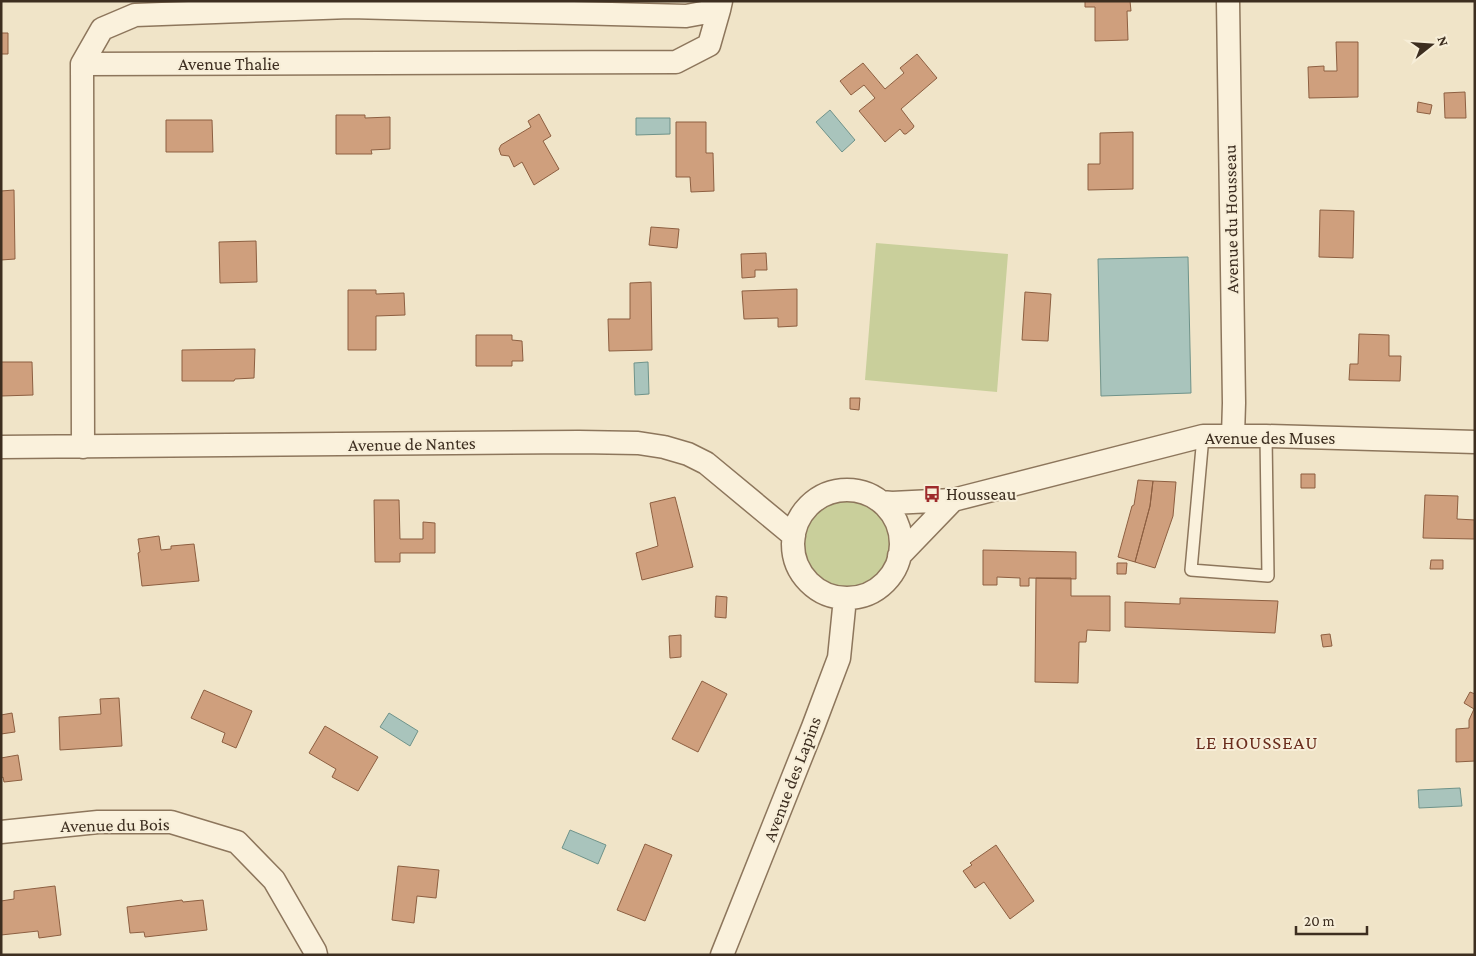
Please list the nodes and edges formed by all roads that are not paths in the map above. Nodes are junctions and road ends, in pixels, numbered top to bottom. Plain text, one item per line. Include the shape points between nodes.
1 (1228, 1) edge
2 (720, 6) edge
3 (82, 64) junction
4 (1203, 436) junction
5 (1234, 436) junction
6 (1266, 436) junction
7 (1475, 442) edge
8 (1, 447) edge
9 (84, 447) junction
10 (953, 500) junction
11 (881, 502) junction
12 (794, 536) junction
13 (900, 556) junction
14 (845, 598) junction
15 (1, 832) edge
16 (316, 955) edge
17 (722, 955) edge

1 - 5 street, Avenue du Housseau
2 - 3 street via 686,16 350,7 135,15 102,29
2 - 3 street, Avenue Thalie via 709,45 676,62
3 - 9 street
4 - 5 street, Avenue des Muses
4 - 6 lane via 1191,570 1268,576
4 - 10 street, Avenue des Muses
5 - 6 street, Avenue des Muses
6 - 7 street, Avenue des Muses
8 - 9 street, Avenue de Nantes
9 - 12 street, Avenue de Nantes via 638,443 688,454 706,463
10 - 11 street, Avenue des Muses
10 - 13 street
11 - 12 street via 851,490 835,491 807,507 798,520
11 - 13 street via 898,526
12 - 14 street via 794,554 800,571 812,585 827,594
13 - 14 street via 893,573 880,587 864,595
14 - 17 street, Avenue des Lapins via 839,658
15 - 16 street, Avenue du Bois via 98,822 171,822 237,842 274,880

